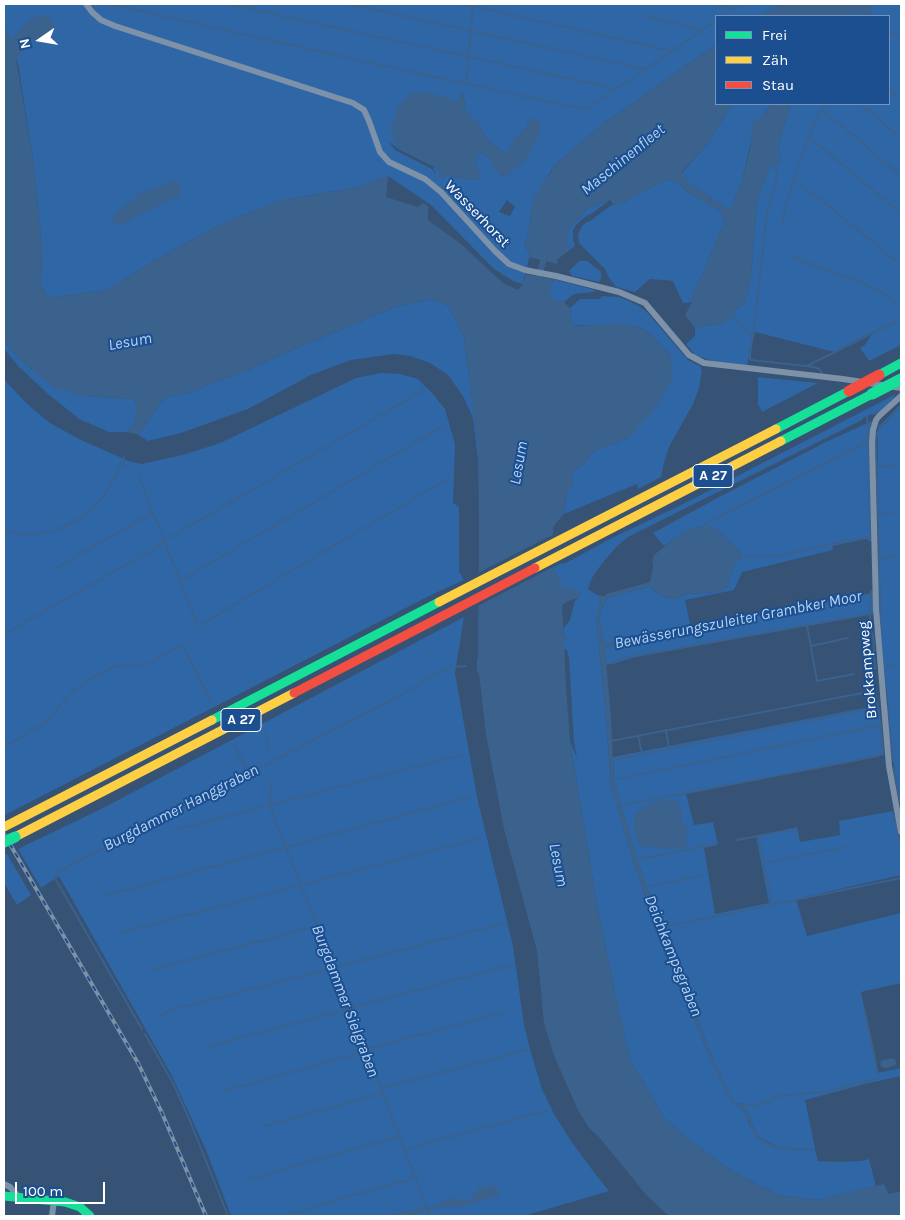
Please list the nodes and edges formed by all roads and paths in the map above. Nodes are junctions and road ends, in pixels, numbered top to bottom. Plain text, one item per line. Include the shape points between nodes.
1 (86, 4) edge
2 (901, 363) edge
3 (901, 379) edge
4 (901, 388) edge
5 (901, 396) edge
6 (6, 826) edge
7 (901, 832) edge
8 (4, 842) edge
9 (4, 1184) edge
10 (4, 1196) edge
11 (18, 1197) junction
12 (54, 1200) junction
13 (52, 1216) edge
14 (90, 1216) edge

1 - 4 street, Wasserhorst via 101,20 115,26 353,103 364,110 380,152 389,162 425,179 441,192 509,264 619,292 645,303 689,355 704,364
2 - 6 main road, A 27, bridge
3 - 8 main road, A 27, bridge
5 - 7 street, Brokkampweg via 876,420 872,443 876,618 889,766
9 - 11 street
10 - 11 main road
11 - 12 main road
12 - 13 street
12 - 14 main road via 80,1207

